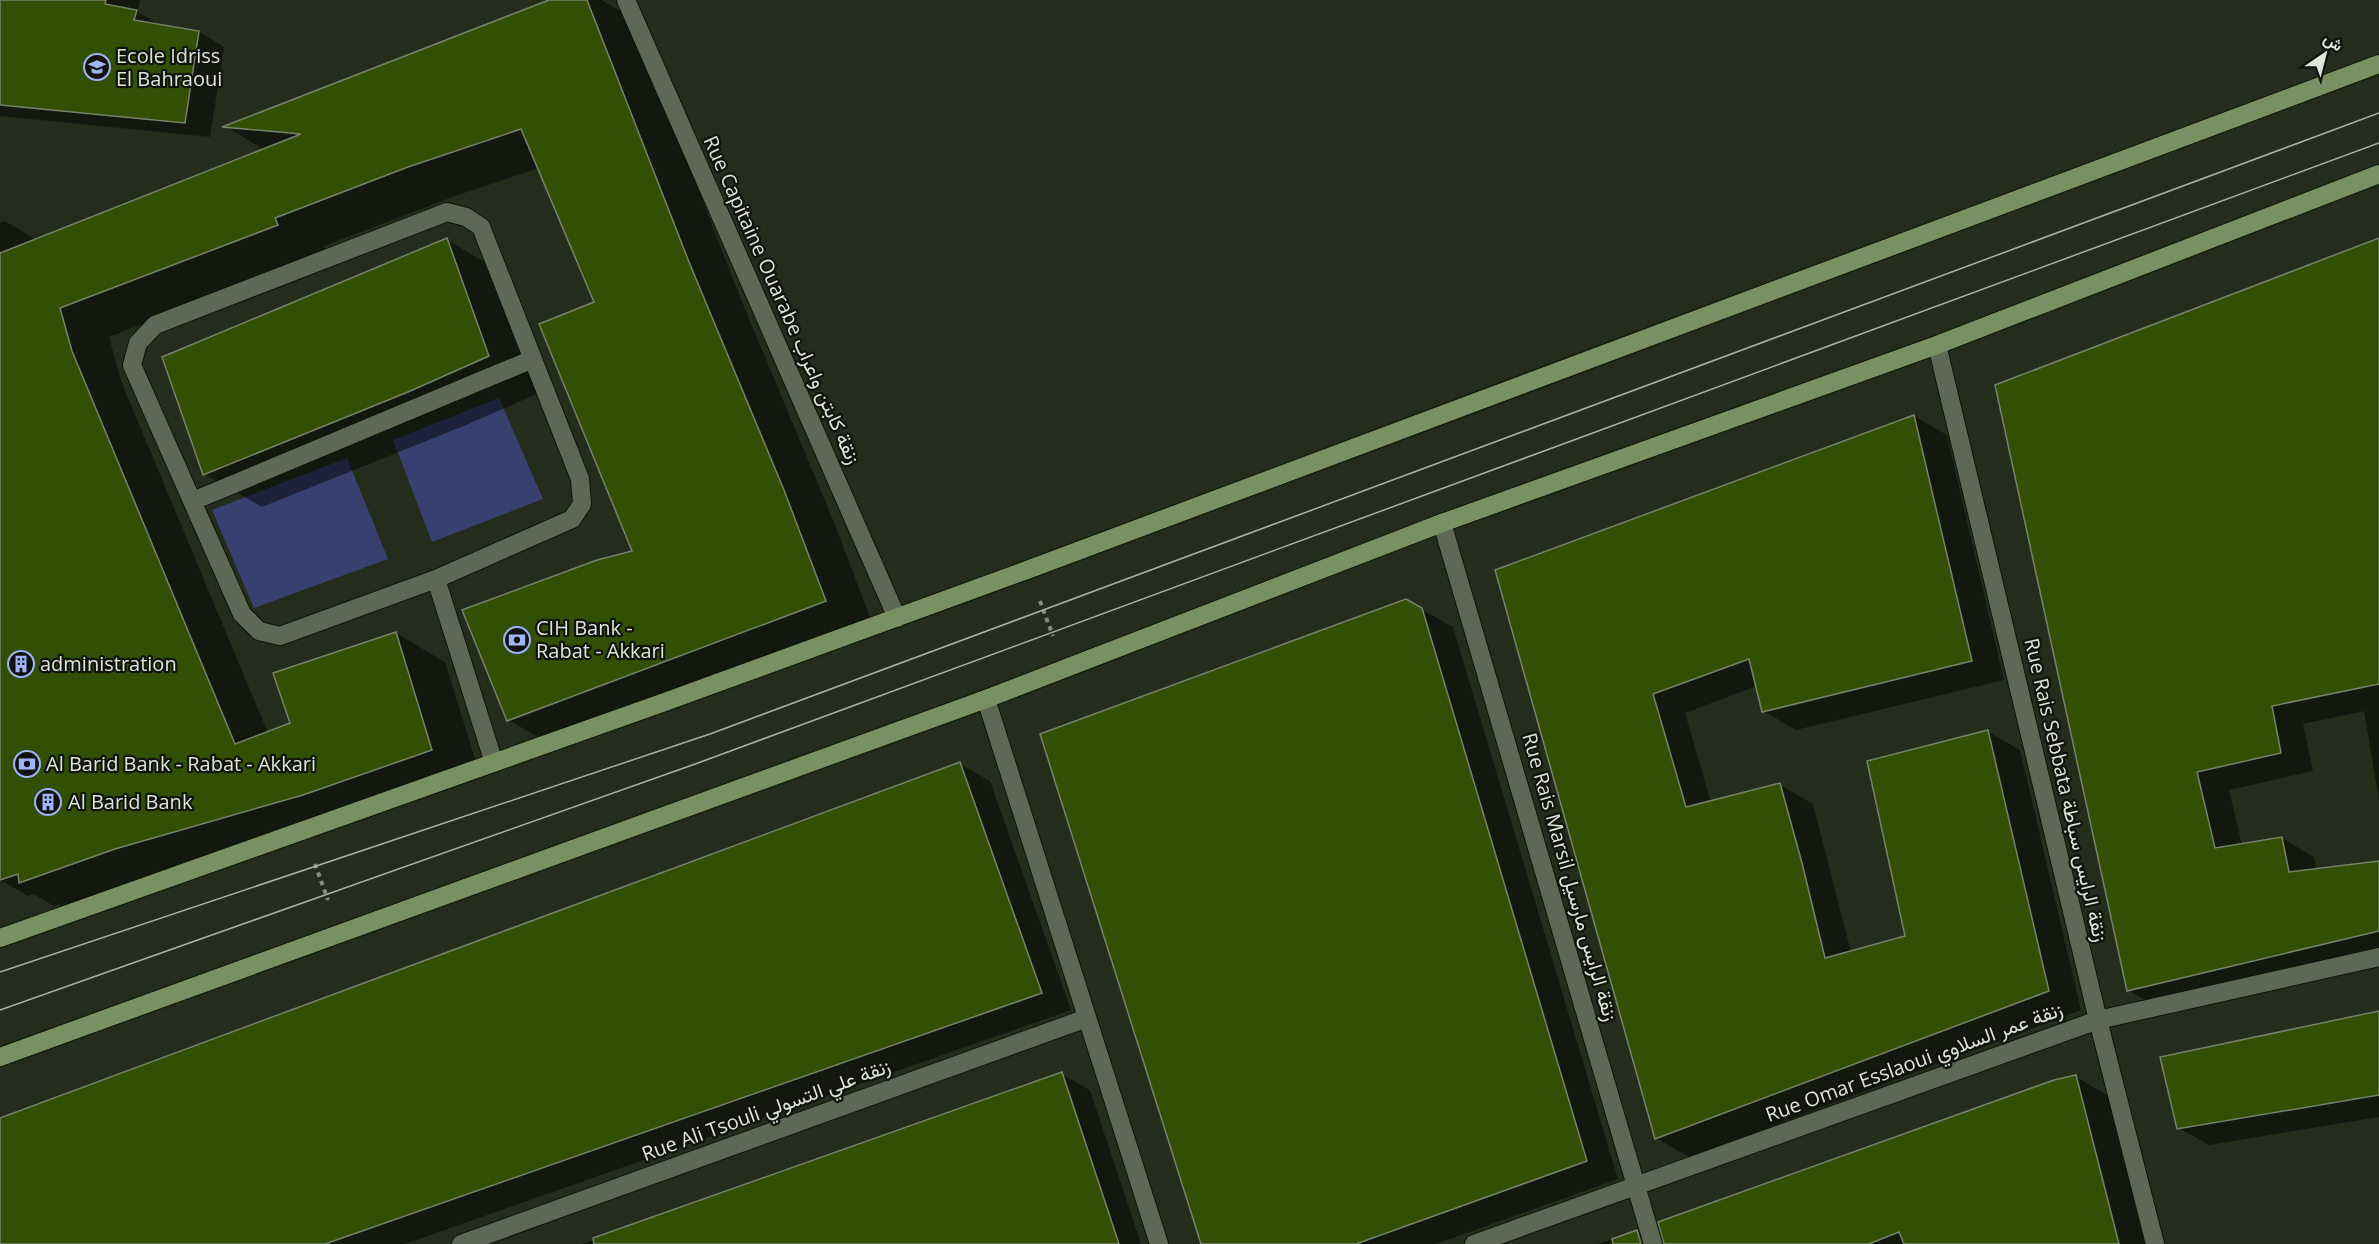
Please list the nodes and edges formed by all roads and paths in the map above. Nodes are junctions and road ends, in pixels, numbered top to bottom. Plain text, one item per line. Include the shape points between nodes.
1 (626, 0) edge
2 (2379, 64) edge
3 (2379, 174) edge
4 (1937, 345) junction
5 (533, 359) junction
6 (193, 501) junction
7 (1442, 523) junction
8 (1027, 570) junction
9 (436, 579) junction
10 (897, 618) junction
11 (1066, 668) junction
12 (986, 699) junction
13 (494, 763) junction
14 (302, 830) junction
15 (340, 934) junction
16 (0, 938) edge
17 (2379, 957) edge
18 (1087, 1018) junction
19 (2098, 1020) junction
20 (0, 1058) edge
21 (1637, 1185) junction
22 (461, 1244) edge
23 (1159, 1244) edge
24 (1474, 1244) edge
25 (1653, 1244) edge
26 (2155, 1244) edge

1 - 10 street, Rue Capitaine Ouarabe زنقة كابتن واعراب
2 - 8 main road
3 - 4 main road
4 - 7 main road
4 - 19 street, Rue Rais Sebbata زنقة الرايس سباطة
5 - 6 street
5 - 6 street via 481,227 466,217 447,212 155,325 138,343 132,365
5 - 9 street via 580,479 582,504 572,519
6 - 9 street via 242,614 259,631 280,636
7 - 11 main road
7 - 21 street, Rue Rais Marsil زنقة الرايس مارسيل
8 - 10 main road
8 - 11 path
9 - 13 street
10 - 13 main road
11 - 12 main road
12 - 15 main road
12 - 18 street
13 - 14 main road
14 - 15 path
14 - 16 main road
15 - 20 main road
17 - 19 street, Rue Omar Esslaoui زنقة عمر السلاوي
18 - 22 street, Rue Ali Tsouli زنقة علي التسولي
18 - 23 street
19 - 21 street, Rue Omar Esslaoui زنقة عمر السلاوي
19 - 26 street, Rue Rais Sebbata زنقة الرايس سباطة
21 - 24 street, Rue Omar Esslaoui زنقة عمر السلاوي
21 - 25 street, Rue Rais Marsil زنقة الرايس مارسيل

